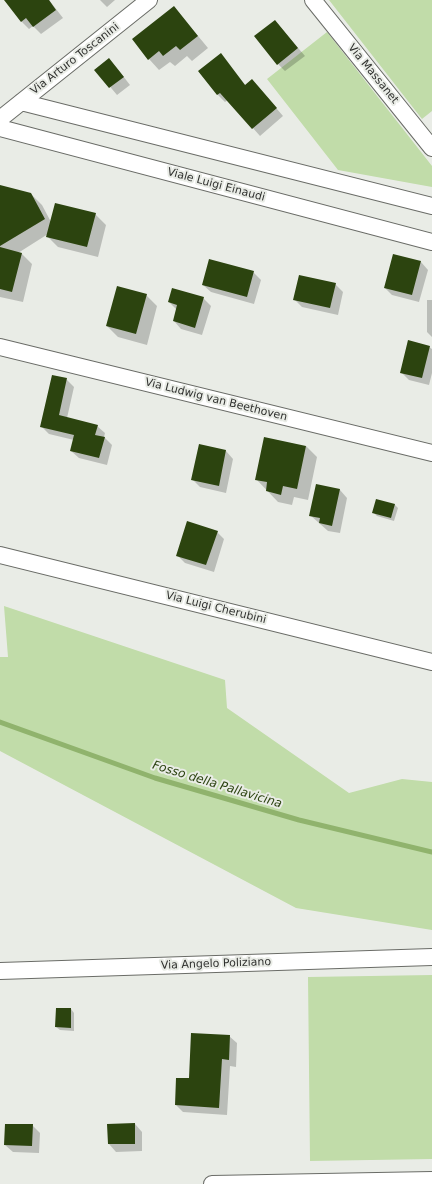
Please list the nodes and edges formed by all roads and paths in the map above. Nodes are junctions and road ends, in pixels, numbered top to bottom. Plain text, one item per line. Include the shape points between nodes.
1 (149, 0) edge
2 (313, 0) edge
3 (21, 102) junction
4 (0, 119) edge
5 (0, 128) edge
6 (432, 148) edge
7 (432, 206) edge
8 (432, 242) edge
9 (0, 347) edge
10 (432, 453) edge
11 (0, 555) edge
12 (432, 662) edge
13 (432, 957) edge
14 (0, 971) edge
15 (432, 1180) edge
16 (212, 1184) edge

1 - 3 street, Via Arturo Toscanini
2 - 6 street, Via Massanet
3 - 4 street, Via Arturo Toscanini
3 - 7 street
5 - 8 street, Viale Luigi Einaudi
9 - 10 street, Via Ludwig van Beethoven
11 - 12 street, Via Luigi Cherubini
13 - 14 street, Via Angelo Poliziano
15 - 16 street

